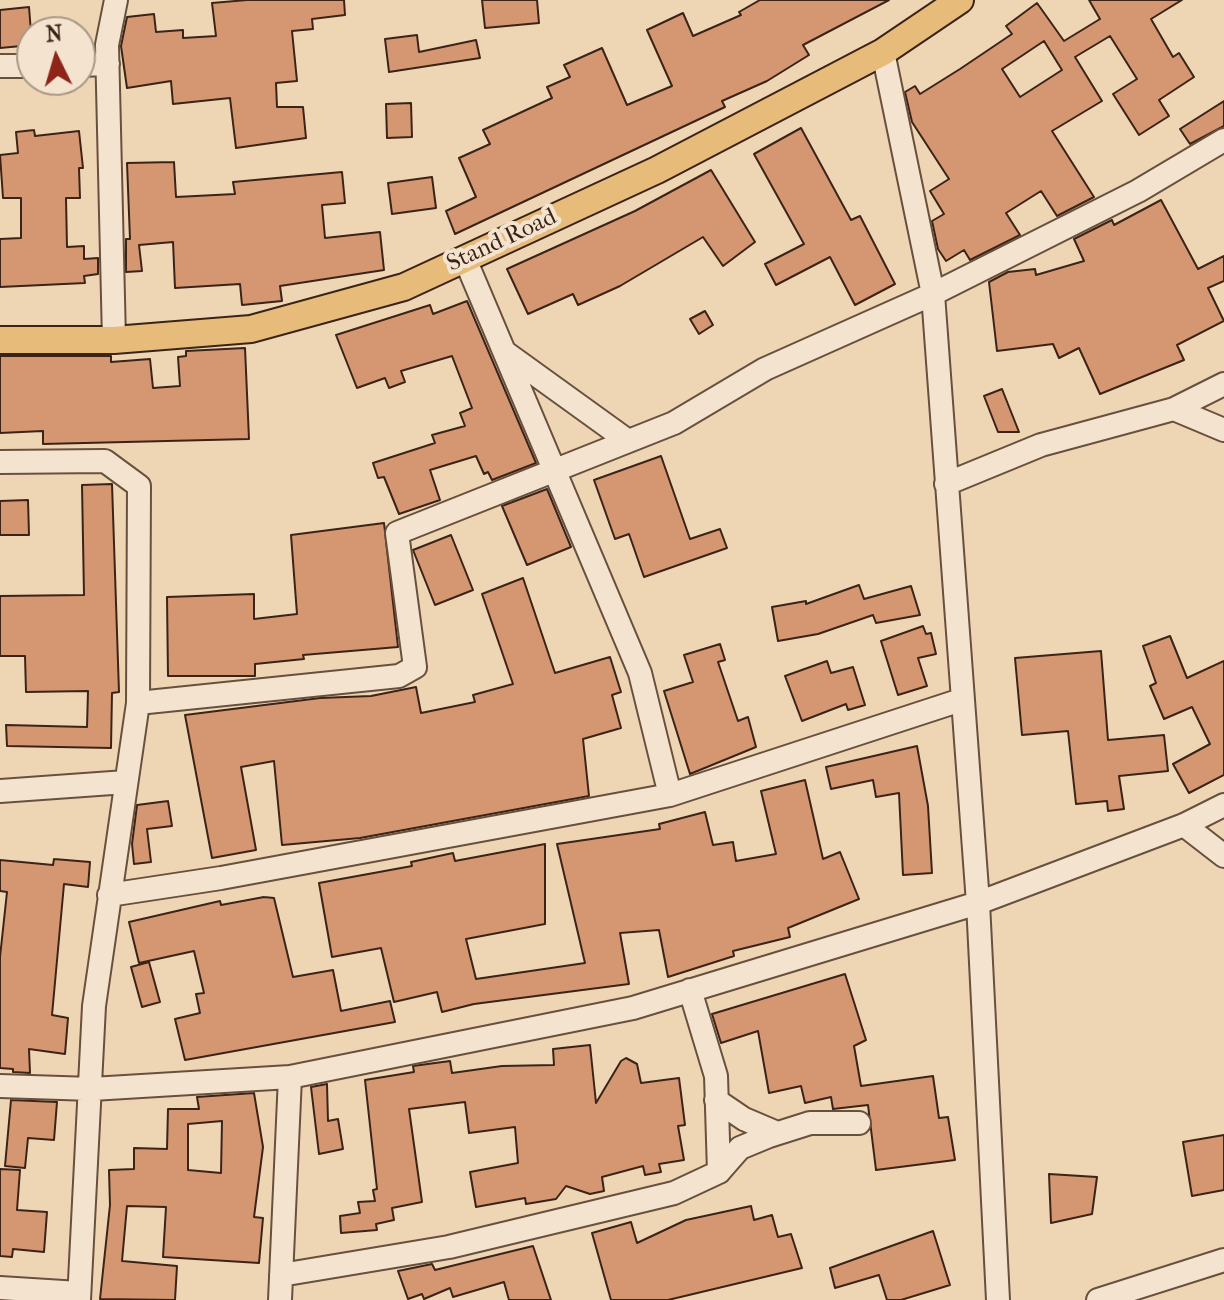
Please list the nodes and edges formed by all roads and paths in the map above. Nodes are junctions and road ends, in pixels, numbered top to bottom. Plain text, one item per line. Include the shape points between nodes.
1 (116, 0) edge
2 (960, 0) edge
3 (883, 52) junction
4 (96, 64) edge
5 (108, 64) junction
6 (1224, 140) edge
7 (465, 259) junction
8 (933, 294) junction
9 (0, 340) edge
10 (114, 340) junction
11 (505, 352) junction
12 (1224, 384) edge
13 (1174, 409) junction
14 (1224, 430) edge
15 (628, 441) junction
16 (0, 462) edge
17 (555, 468) junction
18 (946, 484) junction
19 (961, 700) junction
20 (138, 703) junction
21 (126, 782) junction
22 (0, 791) edge
23 (670, 795) junction
24 (1224, 805) edge
25 (1184, 825) junction
26 (1224, 856) edge
27 (109, 895) junction
28 (978, 903) junction
29 (690, 990) junction
30 (290, 1077) junction
31 (0, 1086) edge
32 (92, 1089) junction
33 (716, 1100) junction
34 (859, 1123) dead end
35 (777, 1133) junction
36 (719, 1172) junction
37 (1224, 1260) edge
38 (281, 1275) junction
39 (0, 1288) edge
40 (79, 1296) edge
41 (1104, 1298) edge
42 (280, 1300) edge
43 (998, 1300) edge
44 (1135, 1300) edge

1 - 5 street
2 - 3 main road, Stand Road
3 - 7 main road, Stand Road via 657,170
3 - 8 street
4 - 5 street
5 - 10 street
6 - 8 street via 1138,191
7 - 10 main road, Stand Road via 404,287 251,329
7 - 11 street
8 - 15 street via 765,369 674,423
8 - 18 street
9 - 10 main road, Stand Road
11 - 15 street
11 - 17 street
12 - 13 street
13 - 14 street
13 - 18 street via 1041,445
15 - 17 street
16 - 20 street via 105,461 139,486
17 - 20 street via 397,533 415,667 399,676
17 - 23 street via 640,673
18 - 19 street
19 - 23 street
19 - 28 street
20 - 21 street
21 - 22 street
21 - 27 street
23 - 27 street
24 - 25 street
25 - 26 street
25 - 28 street
27 - 32 street via 94,1006
28 - 29 street
28 - 43 street
29 - 30 street via 633,1008
29 - 33 street via 716,1076
30 - 32 street
30 - 38 street
31 - 32 street
32 - 40 street
33 - 35 street
33 - 36 street
34 - 35 street via 810,1123
35 - 36 street via 740,1148
36 - 38 street via 674,1193 449,1247
37 - 41 street
38 - 42 street
39 - 40 street
41 - 44 street

